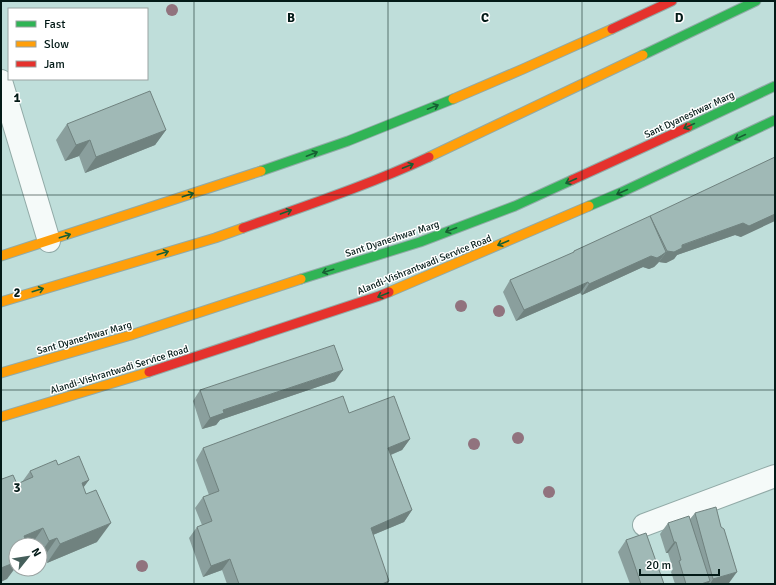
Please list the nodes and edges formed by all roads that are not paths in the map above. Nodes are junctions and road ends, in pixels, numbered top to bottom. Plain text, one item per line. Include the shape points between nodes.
1 (672, 1) edge
2 (756, 1) edge
3 (1, 81) edge
4 (775, 86) edge
5 (775, 120) edge
6 (49, 241) junction
7 (1, 256) edge
8 (1, 302) edge
9 (1, 373) edge
10 (1, 417) edge
11 (775, 476) edge
12 (644, 525) dead end

6 -> 1 main road via 305,157 379,129
8 -> 2 main road via 214,238 328,198 411,165
3 - 6 street
4 -> 9 main road, Sant Dyaneshwar Marg via 515,206 427,239 131,335
5 -> 10 main road, Alandi-Vishrantwadi Service Road via 622,192 380,296 160,369
6 - 7 main road
11 - 12 street

